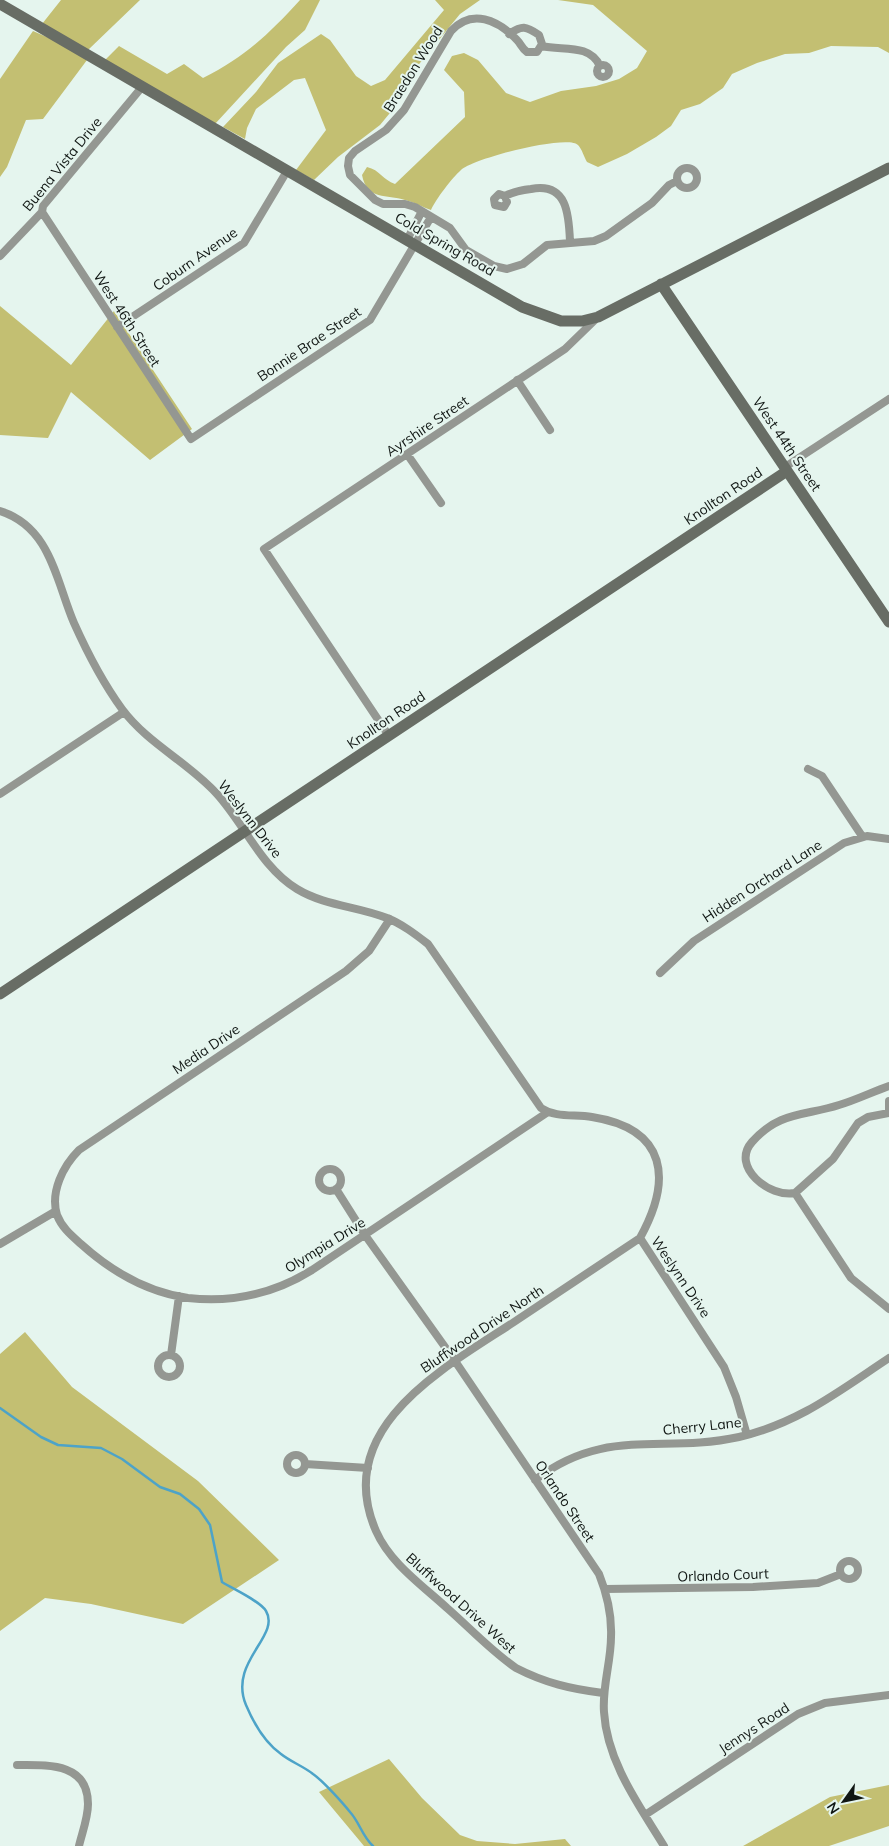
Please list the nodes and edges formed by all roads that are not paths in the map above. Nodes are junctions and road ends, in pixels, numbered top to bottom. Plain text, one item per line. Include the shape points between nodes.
1 (0, 4) edge
2 (509, 34) junction
3 (542, 46) junction
4 (600, 66) dead end
5 (142, 87) junction
6 (889, 168) edge
7 (287, 171) junction
8 (677, 181) dead end
9 (505, 196) dead end
10 (422, 211) junction
11 (42, 212) junction
12 (431, 216) junction
13 (411, 242) junction
14 (570, 242) junction
15 (0, 256) edge
16 (660, 284) junction
17 (598, 318) junction
18 (117, 327) junction
19 (517, 380) junction
20 (889, 399) edge
21 (550, 430) dead end
22 (191, 439) joint
23 (407, 454) junction
24 (786, 469) junction
25 (441, 503) dead end
26 (0, 511) edge
27 (889, 622) edge
28 (124, 712) junction
29 (389, 736) junction
30 (808, 769) dead end
31 (0, 794) edge
32 (246, 831) junction
33 (862, 836) junction
34 (889, 839) edge
35 (390, 919) junction
36 (660, 973) dead end
37 (0, 994) edge
38 (889, 1086) edge
39 (889, 1101) edge
40 (889, 1111) edge
41 (548, 1112) junction
42 (336, 1189) dead end
43 (795, 1193) junction
44 (56, 1211) junction
45 (365, 1235) junction
46 (640, 1238) junction
47 (0, 1244) edge
48 (178, 1296) junction
49 (889, 1309) edge
50 (171, 1355) dead end
51 (889, 1358) edge
52 (455, 1361) junction
53 (747, 1435) junction
54 (305, 1464) dead end
55 (368, 1468) junction
56 (536, 1480) junction
57 (841, 1574) dead end
58 (605, 1589) junction
59 (604, 1692) junction
60 (889, 1694) edge
61 (17, 1765) dead end
62 (645, 1815) junction
63 (79, 1846) edge
64 (664, 1846) edge

1 - 5 street, Cold Spring Road
2 - 3 street via 527,52 536,52
2 - 3 street via 525,26 539,35
2 - 10 street, Braedon Wood via 489,20 470,18 458,24 399,116 383,132 355,151 348,161 352,177 376,200 388,205 409,205
3 - 4 street via 585,50
5 - 7 street, Cold Spring Road
5 - 11 street, Buena Vista Drive via 43,206
6 - 16 street, Cold Spring Road
7 - 13 street, Cold Spring Road
7 - 18 street, Coburn Avenue via 244,243
8 - 14 street, Braedon Wood via 612,233 594,241
9 - 14 street via 542,187 552,189 566,208
10 - 12 street, Braedon Wood
10 - 13 street
11 - 15 street, Buena Vista Drive
11 - 18 street, West 46th Street
12 - 13 street
12 - 14 street, Braedon Wood via 450,228 466,250 504,269 520,266 547,245
13 - 17 street, Cold Spring Road via 532,312 561,322
13 - 22 street, Bonnie Brae Street via 370,320
16 - 17 street, Cold Spring Road
16 - 24 street, West 44th Street
17 - 19 street, Ayrshire Street via 565,349
18 - 22 street, West 46th Street
19 - 21 street
19 - 23 street, Ayrshire Street
20 - 24 street, Knollton Road
23 - 25 street
23 - 29 street, Ayrshire Street via 264,549
24 - 27 street, West 44th Street
24 - 29 street, Knollton Road
26 - 28 street, Weslynn Drive via 22,522 43,544 77,629
28 - 31 street
28 - 32 street, Weslynn Drive via 153,742 208,785
29 - 32 street, Knollton Road
30 - 33 street via 822,776
32 - 35 street, Weslynn Drive via 271,867 298,889 321,901
32 - 37 street, Knollton Road
33 - 34 street, Hidden Orchard Lane
33 - 36 street, Hidden Orchard Lane via 838,846 694,941
35 - 41 street, Weslynn Drive via 410,930 435,953 534,1102
35 - 44 street, Media Drive via 369,951 346,971 84,1145 62,1174 55,1198
38 - 43 street via 840,1105 788,1116 752,1142 746,1160 756,1180 766,1188
39 - 40 street
40 - 43 street via 858,1123 833,1159
41 - 45 street, Olympia Drive
41 - 46 street, Weslynn Drive via 602,1119 637,1134 653,1150 660,1172 653,1209
42 - 45 street, Orlando Street
43 - 49 street via 851,1278
44 - 47 street
44 - 48 street, Olympia Drive via 67,1232 112,1269 149,1288
45 - 48 street, Olympia Drive via 306,1274 265,1292 225,1299
45 - 52 street, Orlando Street
46 - 52 street, Bluffwood Drive North
46 - 53 street, Weslynn Drive via 724,1367
48 - 50 street
51 - 53 street, Cherry Lane via 806,1413
52 - 55 street, Bluffwood Drive North via 419,1387 397,1410 378,1438
52 - 56 street, Orlando Street
53 - 56 street, Cherry Lane via 698,1442 599,1447 560,1462
54 - 55 street
55 - 59 street, Bluffwood Drive West via 367,1498 372,1521 388,1553 405,1571 516,1668 560,1686
56 - 58 street, Orlando Street via 592,1563
57 - 58 street, Orlando Court via 818,1583 753,1588
58 - 59 street, Orlando Street via 611,1637
59 - 62 street, Orlando Street via 605,1723 612,1752
60 - 62 street, Jennys Road via 825,1703 798,1714
61 - 63 street via 60,1767 81,1781 88,1806
62 - 64 street, Orlando Street

